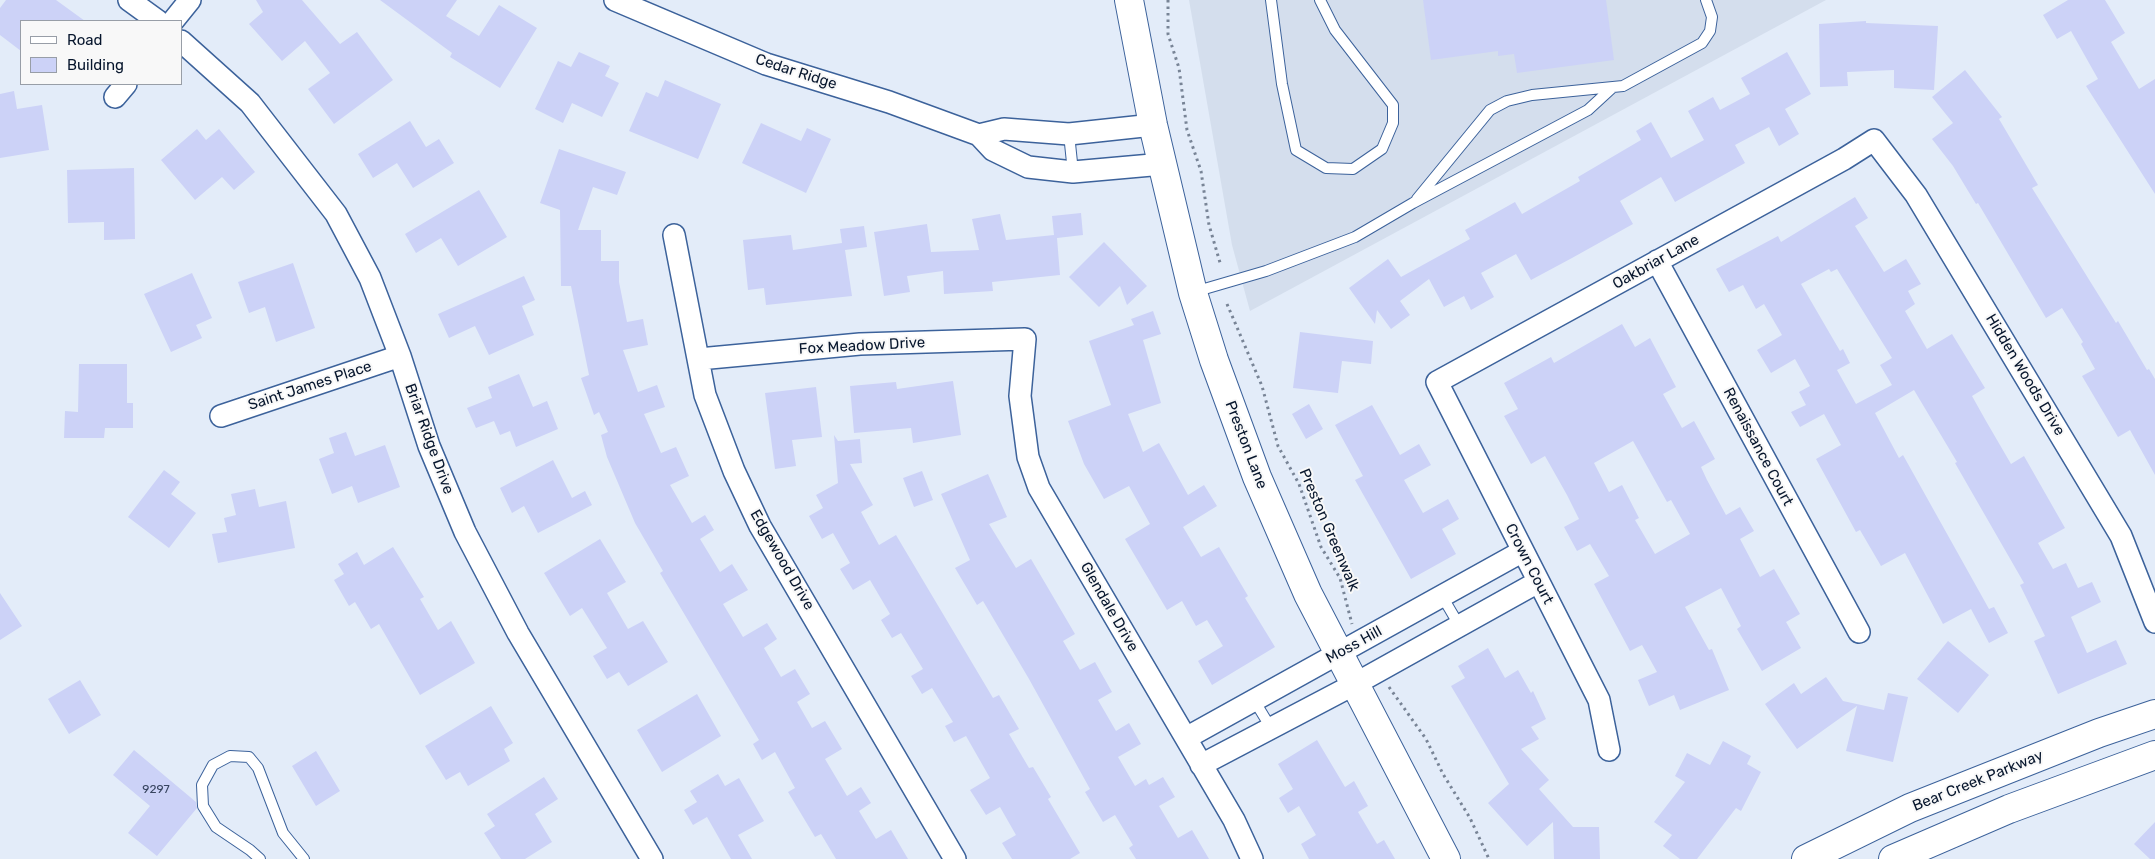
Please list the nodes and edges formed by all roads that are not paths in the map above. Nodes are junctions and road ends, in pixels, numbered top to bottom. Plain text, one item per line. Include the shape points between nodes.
1 (129, 0) edge
2 (190, 0) edge
3 (616, 0) edge
4 (1129, 0) edge
5 (1271, 0) edge
6 (1320, 0) edge
7 (1706, 0) edge
8 (157, 20) edge
9 (175, 20) edge
10 (182, 42) edge
11 (1613, 87) junction
12 (1153, 125) junction
13 (1069, 134) junction
14 (979, 135) junction
15 (1874, 140) joint
16 (1163, 164) junction
17 (1073, 172) junction
18 (1413, 203) junction
19 (674, 235) dead end
20 (1657, 261) junction
21 (1193, 293) junction
22 (1025, 339) joint
23 (400, 356) junction
24 (699, 359) junction
25 (1437, 382) joint
26 (221, 416) dead end
27 (1523, 551) junction
28 (1538, 582) junction
29 (1442, 596) junction
30 (2155, 622) edge
31 (1459, 625) junction
32 (1859, 632) dead end
33 (1350, 647) junction
34 (1366, 678) junction
35 (1254, 700) junction
36 (2155, 714) edge
37 (1271, 728) junction
38 (1186, 738) junction
39 (1609, 750) dead end
40 (2155, 755) edge
41 (1201, 765) junction
42 (260, 859) edge
43 (304, 859) edge
44 (652, 859) edge
45 (956, 859) edge
46 (1252, 859) edge
47 (1446, 859) edge
48 (1806, 859) edge
49 (1893, 859) edge

1 - 8 street
2 - 9 street
3 - 14 street, Cedar Ridge via 766,64 889,102
4 - 12 street, Preston Lane
5 - 6 lane via 1282,84 1296,150 1326,168 1353,169 1382,149 1393,123 1393,105 1335,30
7 - 11 lane via 1712,17 1710,31 1702,43 1623,86
10 - 23 street, Briar Ridge Drive via 250,103 336,214 370,278
11 - 18 lane via 1588,110
11 - 18 lane via 1532,95 1507,101 1490,110
12 - 13 street
12 - 16 street, Preston Lane
13 - 14 street via 1004,129
13 - 17 lane
14 - 17 street, Cedar Ridge via 993,150 1028,167
15 - 20 street, Oakbriar Lane
15 - 30 street, Hidden Woods Drive via 1916,195 2121,536
16 - 17 street, Cedar Ridge
16 - 21 street, Preston Lane
18 - 21 lane via 1355,237 1266,271
19 - 24 street, Edgewood Drive
20 - 25 street, Oakbriar Lane
20 - 32 street, Renaissance Court
21 - 33 street, Preston Lane via 1257,477 1308,594
22 - 24 street, Fox Meadow Drive via 860,344
22 - 38 street, Glendale Drive via 1020,396 1028,457 1039,488
23 - 26 street, Saint James Place
23 - 44 street, Briar Ridge Drive via 429,446 465,532 518,633
24 - 45 street, Edgewood Drive via 705,394 719,433 760,526
25 - 27 street, Crown Court
27 - 28 street, Crown Court
27 - 29 street, Moss Hill
28 - 31 street
28 - 39 street, Crown Court via 1598,700
29 - 31 lane
29 - 33 street, Moss Hill
31 - 34 street
33 - 34 street, Preston Lane
33 - 35 street, Moss Hill
34 - 37 street
34 - 47 street, Preston Lane
35 - 37 lane
35 - 38 street, Moss Hill
36 - 48 street, Bear Creek Parkway via 2098,733 1910,808
37 - 41 street
38 - 41 street, Glendale Drive
40 - 49 street via 2009,809
41 - 46 street, Glendale Drive via 1234,820
42 - 43 lane via 216,827 203,806 202,785 213,765 230,756 249,757 258,768 283,833

